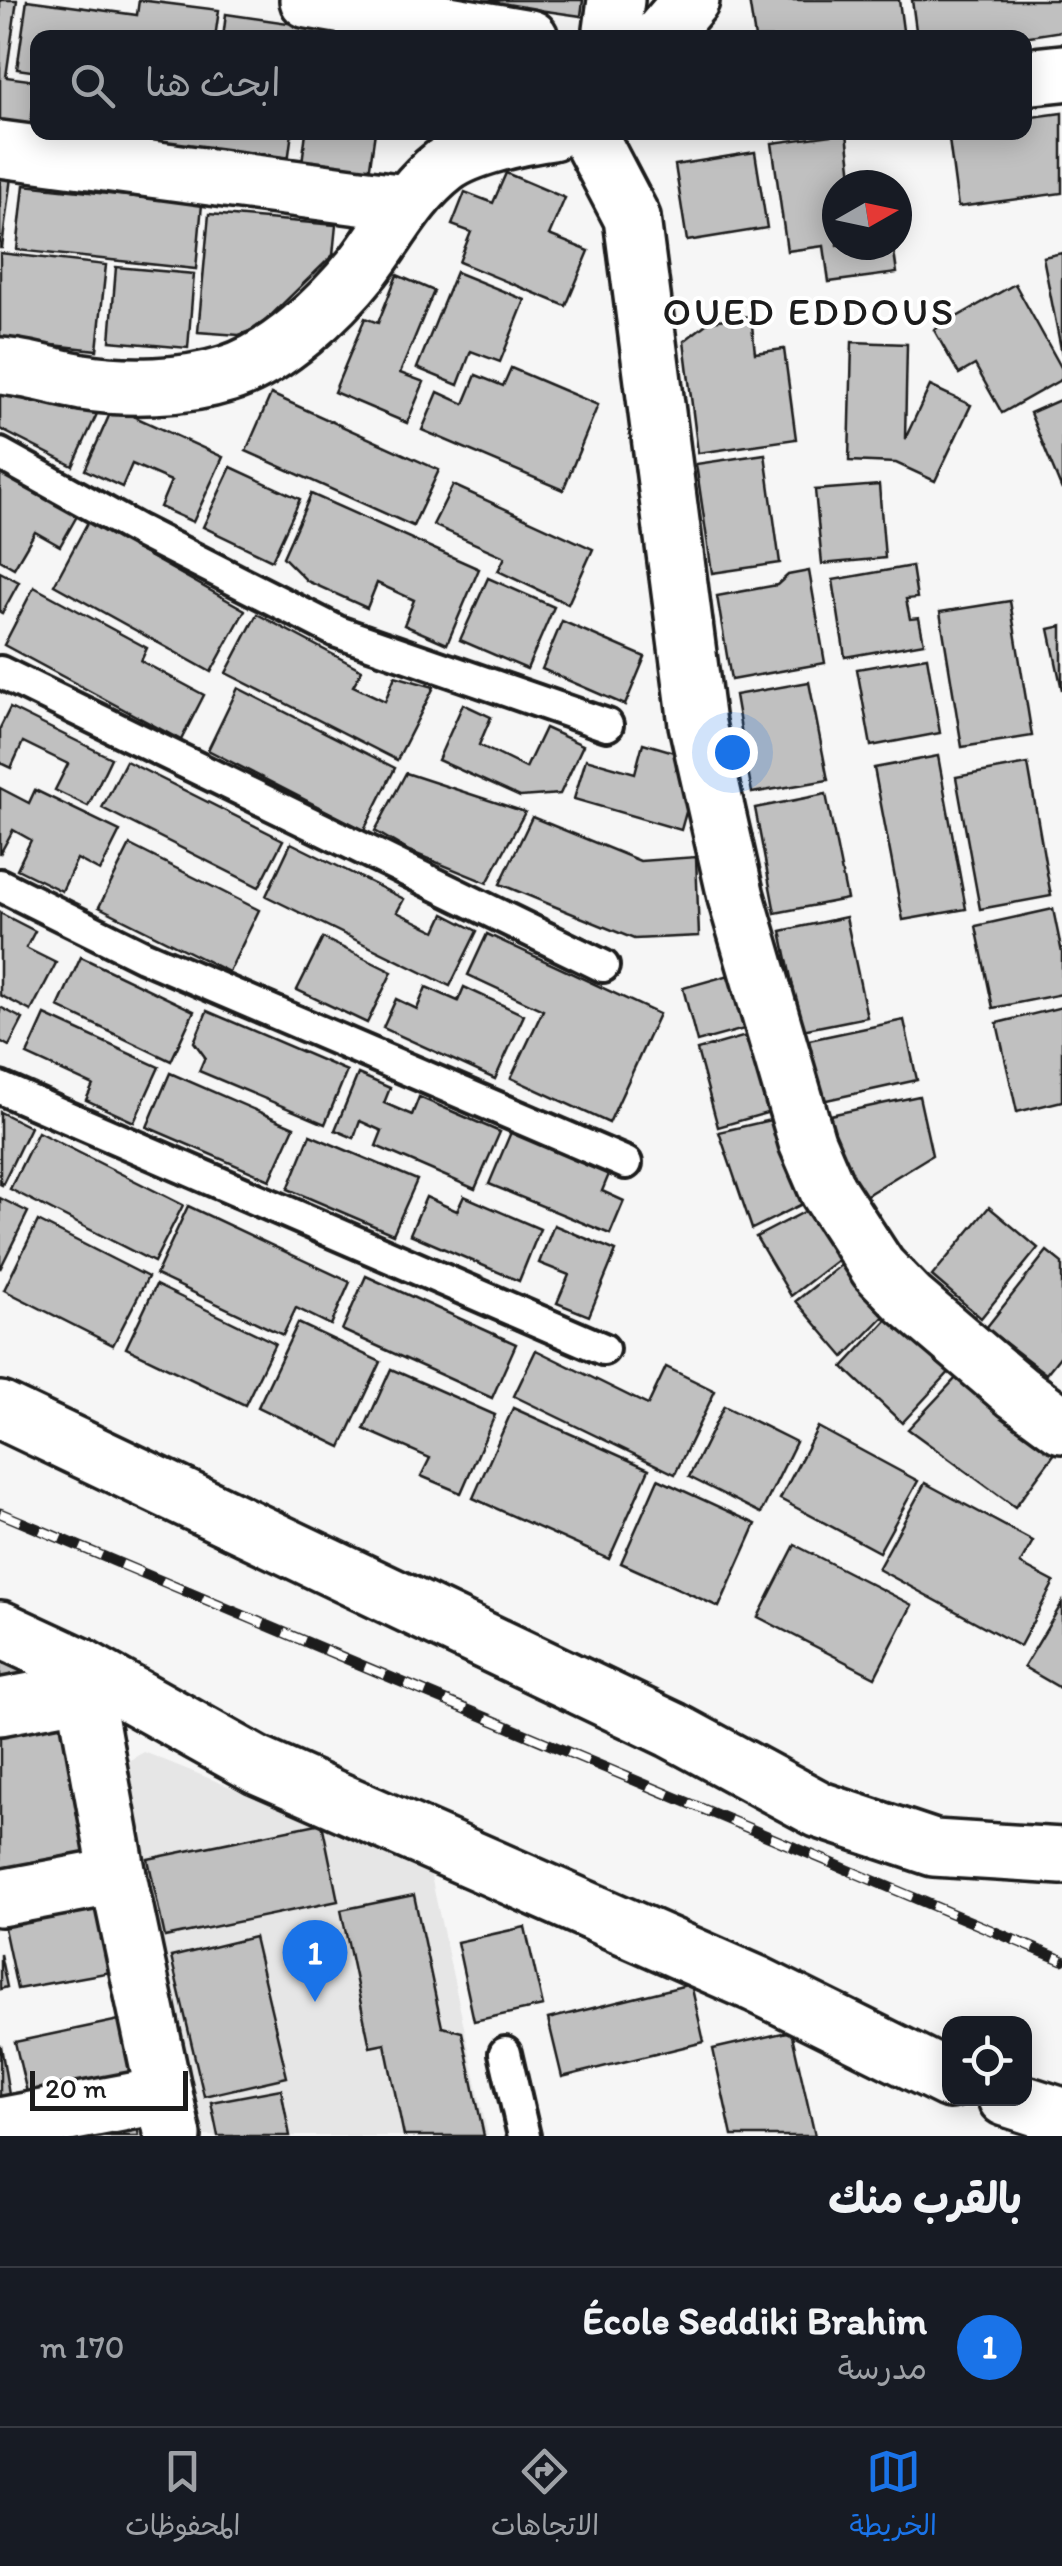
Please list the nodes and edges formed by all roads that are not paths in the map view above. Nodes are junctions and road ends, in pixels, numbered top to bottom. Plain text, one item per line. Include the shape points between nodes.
1 (308, 0) edge
2 (616, 0) edge
3 (691, 0) edge
4 (483, 30) edge
5 (613, 30) edge
6 (667, 30) edge
7 (1062, 73) edge
8 (1032, 76) edge
9 (508, 140) edge
10 (592, 140) edge
11 (0, 149) edge
12 (405, 203) junction
13 (0, 366) edge
14 (0, 454) edge
15 (0, 672) edge
16 (607, 725) dead end
17 (0, 885) edge
18 (602, 966) dead end
19 (0, 1088) edge
20 (626, 1163) dead end
21 (604, 1349) dead end
22 (0, 1410) edge
23 (1062, 1426) edge
24 (0, 1629) edge
25 (82, 1678) junction
26 (0, 1706) edge
27 (1062, 1856) edge
28 (118, 1876) junction
29 (0, 1898) edge
30 (506, 2053) dead end
31 (942, 2076) edge
32 (1031, 2106) edge
33 (169, 2116) edge
34 (1062, 2116) edge
35 (0, 2126) edge
36 (524, 2136) edge

1 - 4 street
2 - 5 street
3 - 6 street
7 - 8 street
9 - 12 street via 446,164
10 - 23 street via 632,218 697,724 741,916 808,1142 828,1191 878,1268
11 - 12 street
12 - 13 street via 328,307 286,343 228,374 165,385 84,382
14 - 16 lane via 338,632
15 - 18 lane
17 - 20 lane via 144,956
19 - 21 lane
22 - 27 street via 672,1730 820,1810 934,1848
24 - 25 street
25 - 26 street
25 - 28 street
25 - 31 street via 258,1765 756,1984
28 - 29 street
28 - 33 street
30 - 36 lane
32 - 34 street
33 - 35 street

